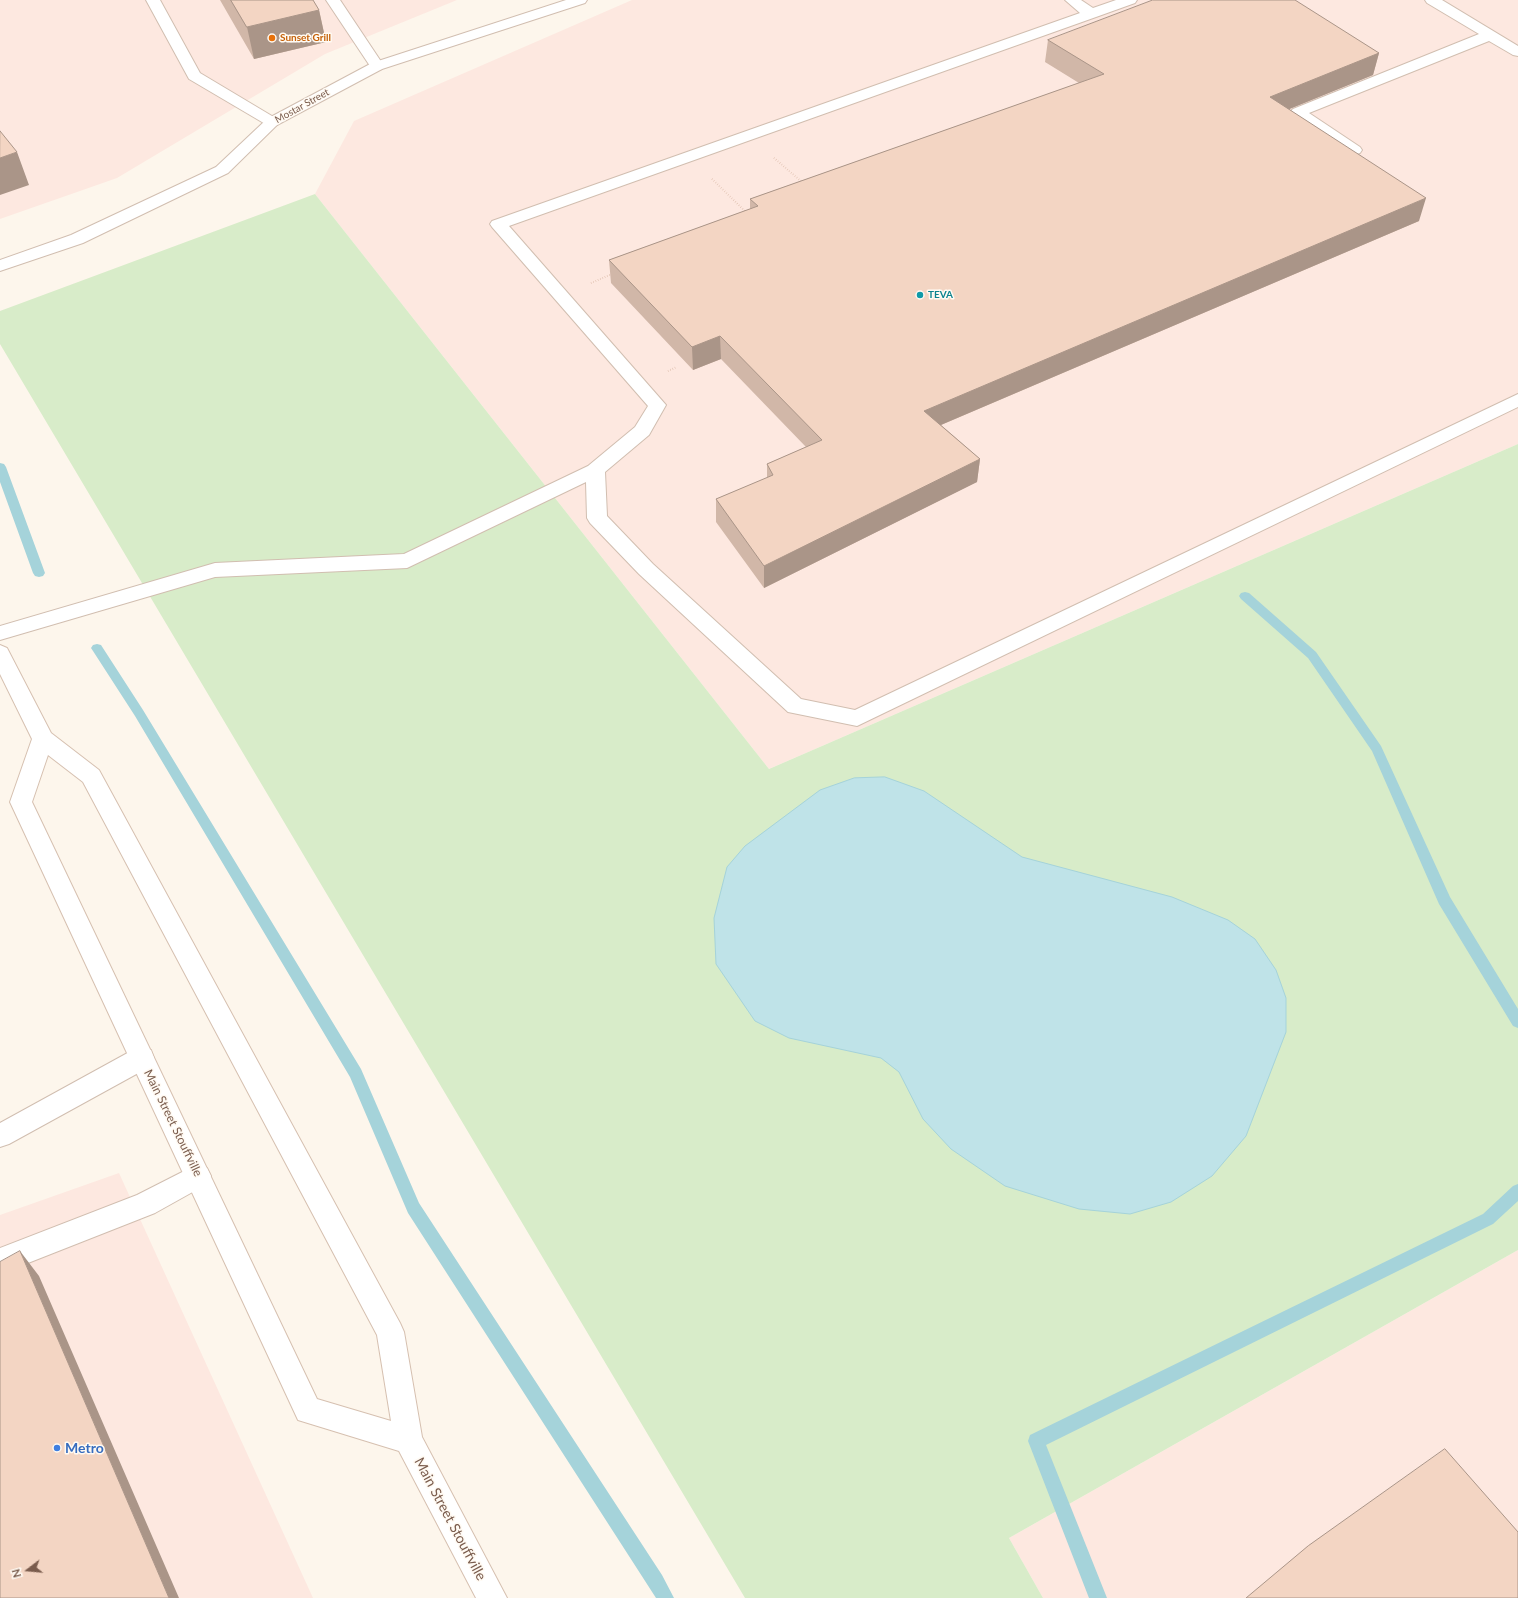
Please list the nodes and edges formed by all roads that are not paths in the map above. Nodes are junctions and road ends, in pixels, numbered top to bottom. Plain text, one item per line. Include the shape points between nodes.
1 (153, 0) edge
2 (333, 0) edge
3 (580, 0) edge
4 (1072, 0) edge
5 (1130, 0) edge
6 (1432, 0) edge
7 (1091, 14) junction
8 (1490, 35) junction
9 (1518, 52) edge
10 (377, 66) junction
11 (272, 122) junction
12 (1354, 150) edge
13 (0, 266) edge
14 (1518, 400) edge
15 (595, 470) junction
16 (0, 633) edge
17 (0, 653) edge
18 (43, 739) junction
19 (142, 1058) junction
20 (0, 1136) edge
21 (198, 1176) junction
22 (0, 1261) edge
23 (408, 1440) junction
24 (492, 1598) edge

1 - 11 main road via 194,76
2 - 10 main road
3 - 10 main road, Mostar Street
4 - 7 main road
5 - 7 main road
6 - 8 main road
7 - 15 main road via 498,224 657,405 642,431
8 - 9 main road
8 - 12 main road via 1298,112
10 - 11 main road, Mostar Street
11 - 13 main road, Mostar Street via 222,170 77,239
14 - 15 main road via 857,718 795,706 646,569 597,518
15 - 16 main road via 407,562 215,570
17 - 18 main road, Main Street Stouffville
18 - 19 main road, Main Street Stouffville via 21,802
18 - 23 main road, Main Street Stouffville via 91,776 390,1332
19 - 20 main road
19 - 21 main road, Main Street Stouffville
21 - 22 main road via 146,1204
21 - 23 main road, Main Street Stouffville via 308,1410
23 - 24 main road, Main Street Stouffville

